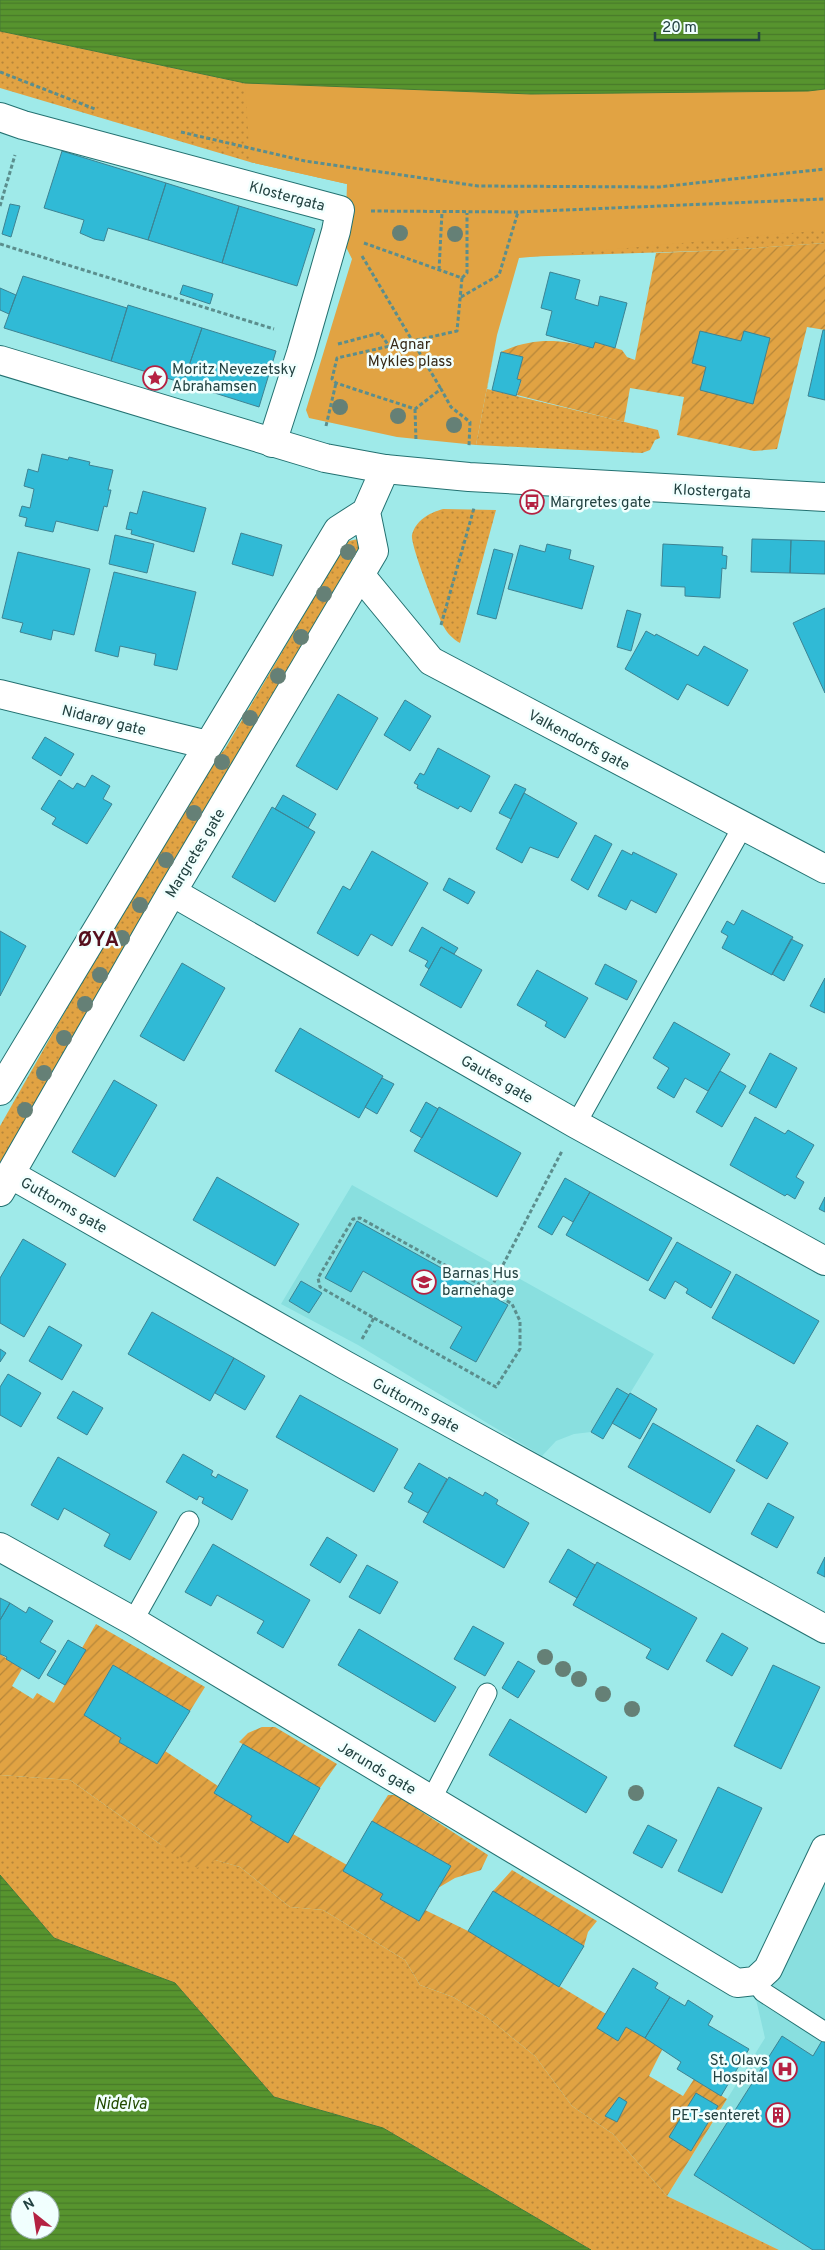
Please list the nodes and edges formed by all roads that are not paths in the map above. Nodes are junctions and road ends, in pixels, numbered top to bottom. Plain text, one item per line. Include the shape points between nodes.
1 (12, 121) edge
2 (0, 360) edge
3 (272, 443) junction
4 (386, 469) junction
5 (825, 497) edge
6 (366, 512) junction
7 (361, 576) junction
8 (0, 694) edge
9 (208, 745) junction
10 (743, 826) junction
11 (825, 869) edge
12 (172, 892) junction
13 (0, 1091) edge
14 (576, 1124) junction
15 (5, 1183) edge
16 (825, 1261) edge
17 (189, 1521) dead end
18 (0, 1547) edge
19 (133, 1621) junction
20 (825, 1629) edge
21 (487, 1693) dead end
22 (431, 1800) junction
23 (825, 1849) edge
24 (755, 1981) junction
25 (825, 2032) edge

1 - 3 street, Klostergata via 343,227
2 - 3 street, Klostergata
3 - 4 street, Klostergata via 325,458
4 - 5 street, Klostergata via 468,477
4 - 6 street
6 - 7 street, Margretes gate via 374,551
6 - 9 street via 338,530
7 - 10 street, Valkendorfs gate via 431,661
7 - 12 street, Margretes gate
8 - 9 street, Nidarøy gate
9 - 13 street
10 - 11 street, Valkendorfs gate
10 - 14 lane
12 - 14 street, Gautes gate
12 - 15 street, Margretes gate
14 - 16 street, Gautes gate
15 - 20 street, Guttorms gate
17 - 19 lane
18 - 19 street, Jørunds gate
19 - 22 street, Jørunds gate
21 - 22 lane
22 - 24 street, Jørunds gate via 737,1983
23 - 24 street via 768,1968
24 - 25 lane via 763,1992

